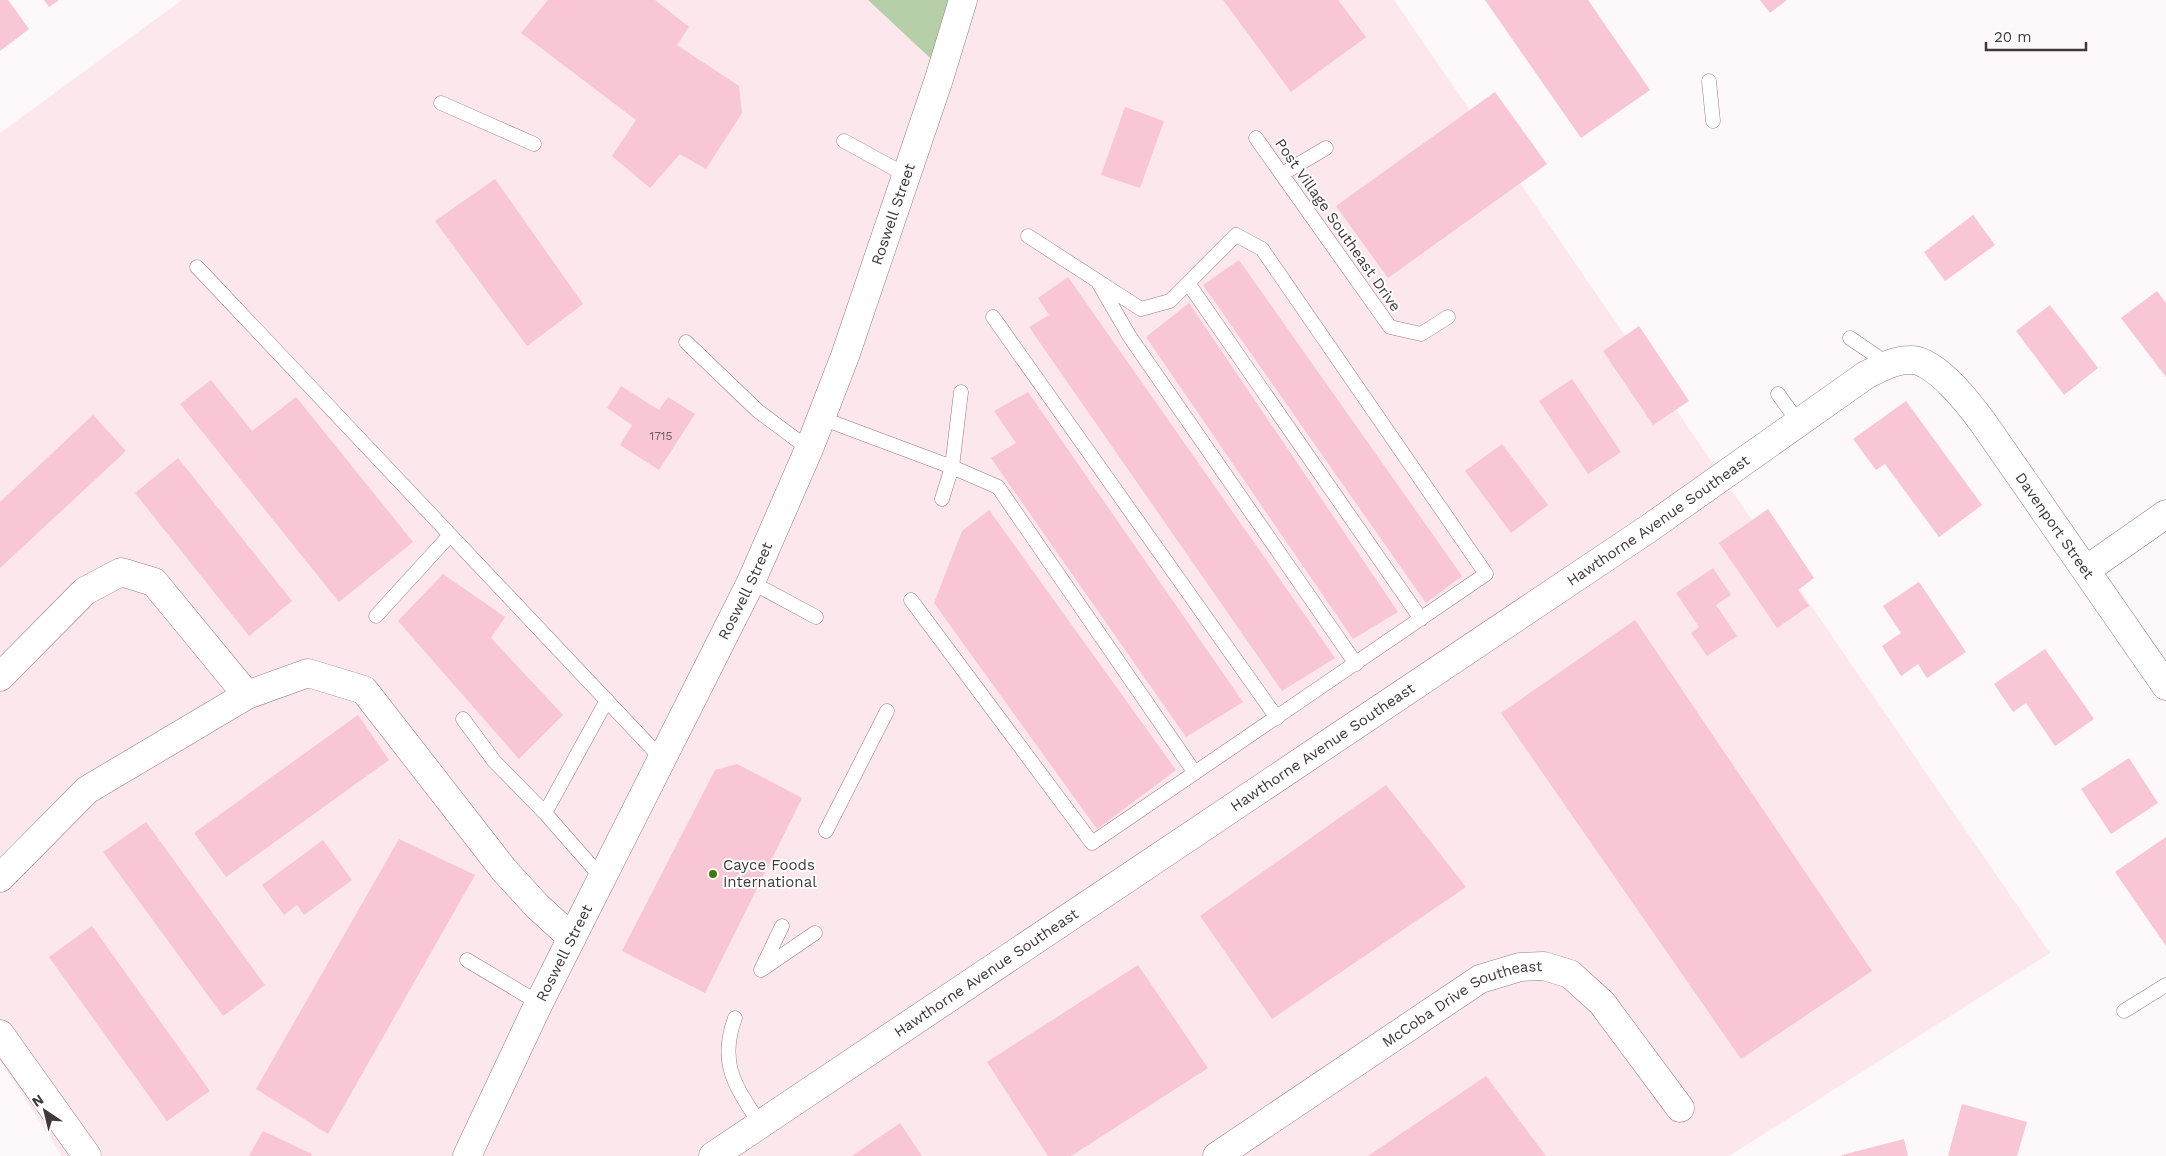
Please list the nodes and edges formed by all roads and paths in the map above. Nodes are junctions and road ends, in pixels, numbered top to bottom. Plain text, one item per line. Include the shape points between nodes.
1 (963, 0) edge
2 (1709, 81) dead end
3 (441, 103) dead end
4 (1713, 120) dead end
5 (1256, 138) dead end
6 (844, 140) dead end
7 (534, 144) dead end
8 (1326, 148) dead end
9 (1282, 174) junction
10 (906, 175) junction
11 (1028, 236) dead end
12 (197, 267) dead end
13 (1096, 279) junction
14 (1188, 284) junction
15 (1448, 316) dead end
16 (993, 317) dead end
17 (1850, 338) dead end
18 (686, 342) dead end
19 (1888, 364) junction
20 (1936, 371) joint
21 (960, 392) dead end
22 (1778, 394) dead end
23 (821, 418) junction
24 (1798, 423) junction
25 (809, 449) junction
26 (952, 467) junction
27 (942, 499) dead end
28 (2166, 514) edge
29 (450, 535) junction
30 (2086, 570) junction
31 (750, 582) junction
32 (911, 600) dead end
33 (376, 616) dead end
34 (816, 617) dead end
35 (1421, 619) junction
36 (1356, 664) junction
37 (0, 677) edge
38 (2166, 686) edge
39 (247, 695) junction
40 (607, 700) junction
41 (887, 711) dead end
42 (1277, 718) junction
43 (463, 719) dead end
44 (663, 760) junction
45 (1195, 773) junction
46 (545, 813) junction
47 (826, 831) dead end
48 (0, 878) edge
49 (602, 878) junction
50 (782, 926) dead end
51 (815, 933) dead end
52 (572, 938) junction
53 (467, 960) dead end
54 (2166, 985) edge
55 (538, 1003) junction
56 (2124, 1011) dead end
57 (735, 1018) dead end
58 (0, 1034) edge
59 (1680, 1108) dead end
60 (760, 1124) junction
61 (87, 1156) edge
62 (467, 1156) edge
63 (713, 1156) edge
64 (1217, 1156) edge

1 - 10 street, Roswell Street
2 - 4 lane
3 - 7 lane
5 - 9 lane, Post Village Southeast Drive
6 - 10 lane
8 - 9 lane
9 - 15 lane, Post Village Southeast Drive via 1390,327 1421,334
10 - 23 street, Roswell Street
11 - 13 lane
12 - 29 lane
13 - 14 lane via 1141,309 1170,302
13 - 36 lane via 1130,337
14 - 35 lane
14 - 35 lane via 1236,235 1262,249 1486,574
16 - 42 lane
17 - 19 lane
18 - 25 lane via 758,411
19 - 20 street, Hawthorne Avenue Southeast via 1912,359
19 - 24 street, Hawthorne Avenue Southeast via 1866,375
20 - 30 street, Davenport Street via 1979,417
21 - 26 lane
22 - 24 lane
23 - 25 street, Roswell Street
23 - 26 lane
24 - 60 street, Hawthorne Avenue Southeast via 1648,529
25 - 31 street, Roswell Street
26 - 27 lane
26 - 45 lane via 998,487
28 - 30 street
29 - 33 lane
29 - 40 lane
30 - 38 street, Davenport Street
31 - 34 lane
31 - 44 street, Roswell Street
32 - 45 lane via 1092,843
35 - 36 lane
36 - 42 lane
37 - 39 street via 85,591 121,572 154,582
39 - 48 street via 87,790
39 - 52 street via 308,673 364,690 504,870
40 - 44 lane
40 - 46 lane
41 - 47 lane
42 - 45 lane
43 - 46 lane via 494,761
44 - 49 street, Roswell Street
46 - 49 lane
49 - 52 street, Roswell Street
50 - 51 lane via 761,970
52 - 55 street, Roswell Street
53 - 55 lane
54 - 56 lane
55 - 62 street, Roswell Street
57 - 60 lane via 729,1034 727,1056 731,1074
58 - 61 street
59 - 64 street, McCoba Drive Southeast via 1602,1003 1570,974 1544,966 1520,967 1480,979
60 - 63 street, Hawthorne Avenue Southeast

